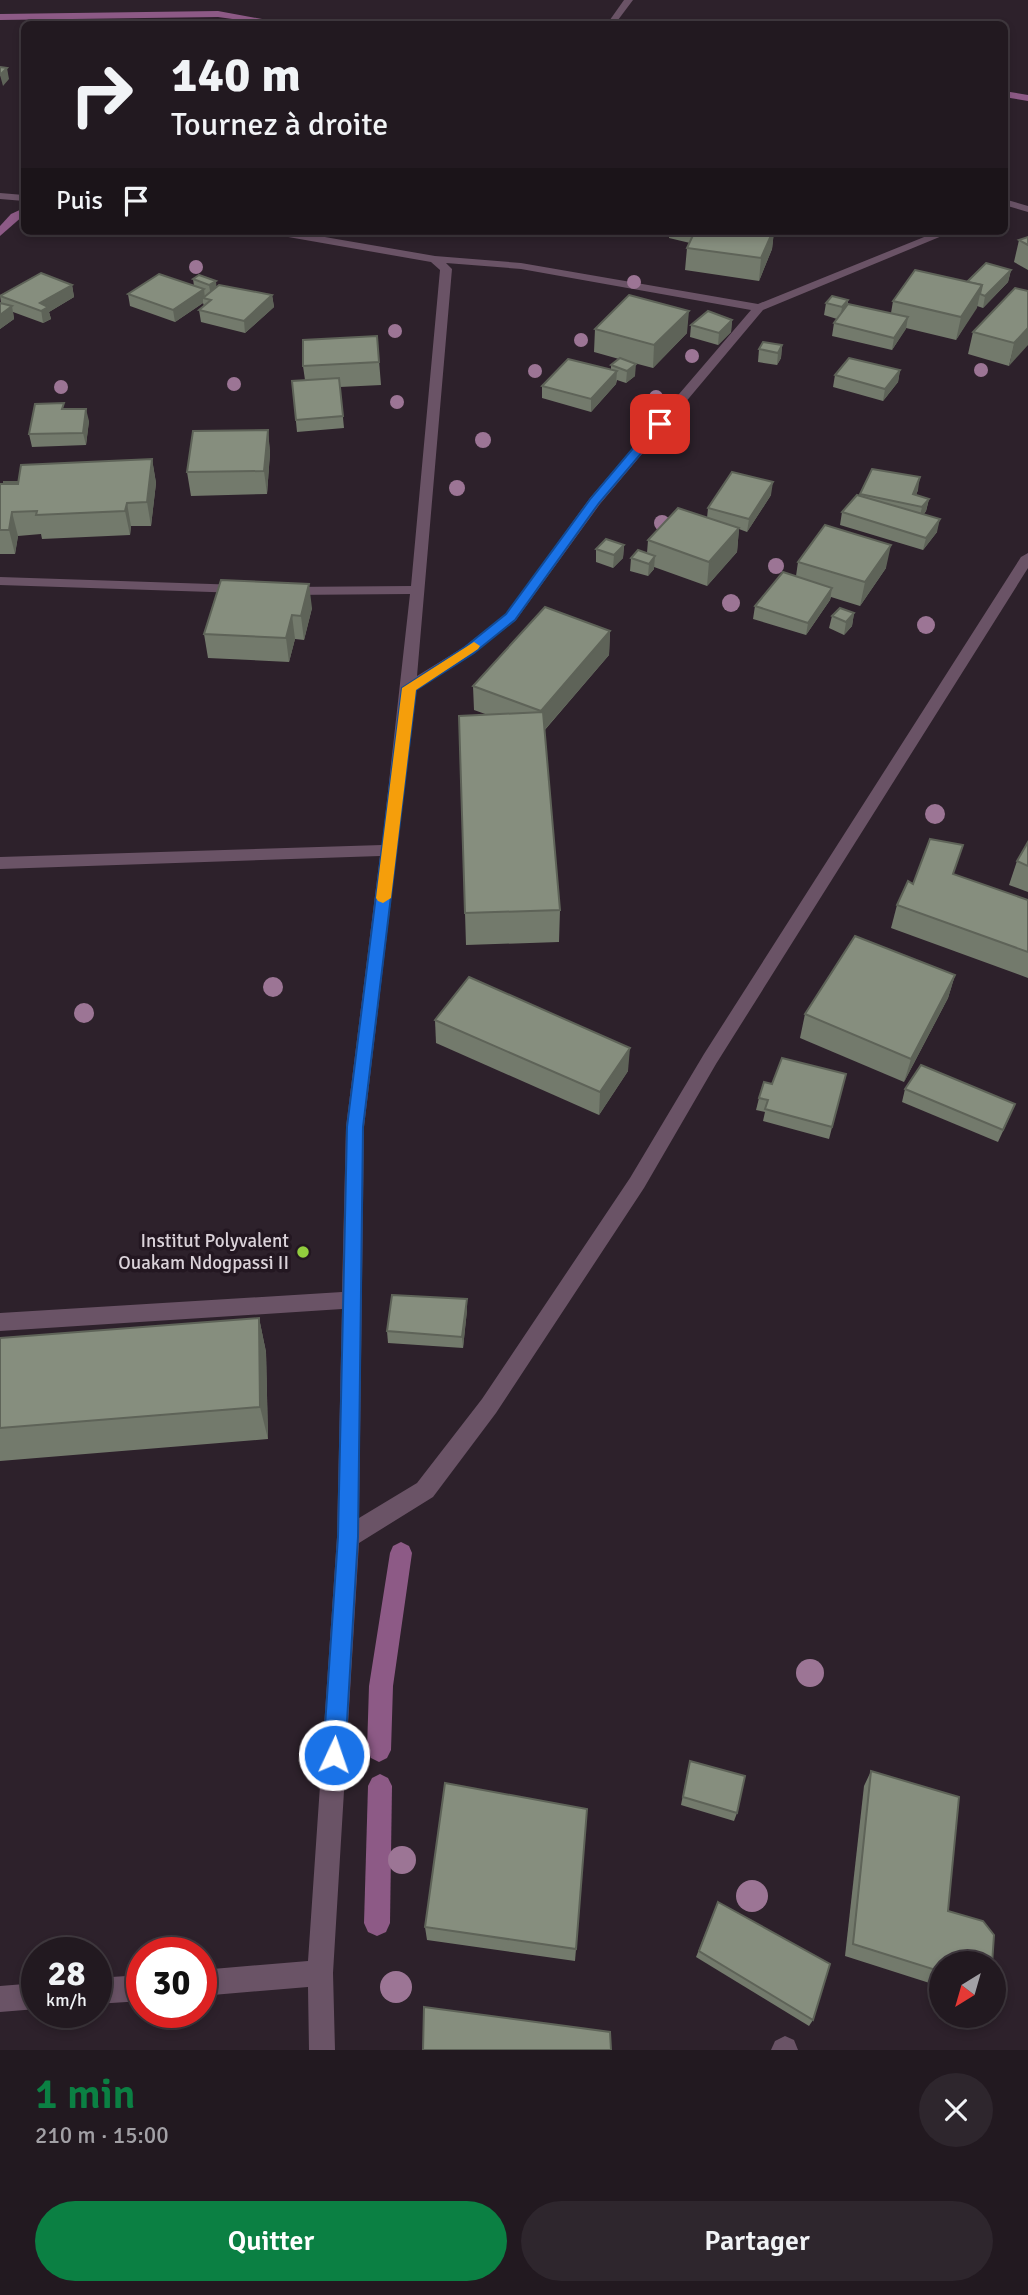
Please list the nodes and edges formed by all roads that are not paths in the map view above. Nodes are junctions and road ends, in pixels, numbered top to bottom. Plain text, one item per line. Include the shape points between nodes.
1 (629, 0) edge
2 (613, 21) edge
3 (0, 195) edge
4 (21, 198) edge
5 (1008, 205) edge
6 (1028, 209) edge
7 (294, 235) edge
8 (939, 235) edge
9 (435, 259) junction
10 (759, 308) junction
11 (1028, 557) edge
12 (0, 581) edge
13 (417, 590) junction
14 (409, 688) junction
15 (389, 850) junction
16 (0, 863) edge
17 (352, 1300) junction
18 (0, 1322) edge
19 (348, 1537) junction
20 (320, 1973) junction
21 (217, 1982) edge
22 (21, 1997) edge
23 (0, 1999) edge
24 (322, 2050) edge

1 - 2 street
3 - 4 street
5 - 6 street
7 - 9 street
8 - 10 street
9 - 10 street via 521,266
9 - 13 street via 446,269
10 - 14 street via 595,501 511,617
11 - 19 street via 710,1059 637,1183 489,1406 425,1490
12 - 13 street
13 - 14 street
14 - 15 street
15 - 16 street
15 - 17 street via 355,1127
17 - 18 street
17 - 19 street
19 - 20 street
20 - 21 street
20 - 24 street
22 - 23 street

